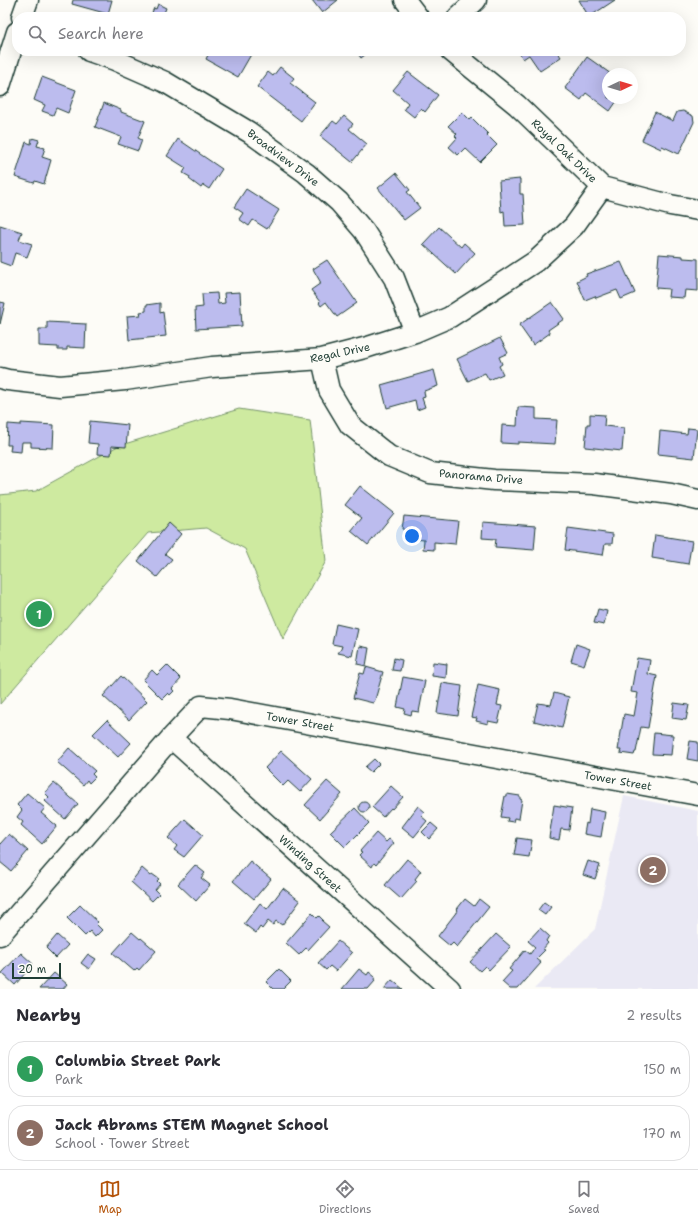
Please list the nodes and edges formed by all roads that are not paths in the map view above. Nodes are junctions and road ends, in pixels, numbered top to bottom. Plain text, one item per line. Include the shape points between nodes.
1 (28, 0) edge
2 (405, 0) edge
3 (476, 0) edge
4 (24, 12) edge
5 (414, 12) edge
6 (463, 12) edge
7 (12, 48) edge
8 (103, 56) edge
9 (457, 56) edge
10 (0, 86) edge
11 (602, 187) junction
12 (698, 210) edge
13 (414, 332) junction
14 (322, 359) junction
15 (0, 378) edge
16 (698, 500) edge
17 (171, 738) junction
18 (698, 796) edge
19 (0, 935) edge
20 (450, 989) edge

1 - 4 street
2 - 5 street
3 - 6 street
7 - 10 street
8 - 13 street, Broadview Drive via 165,82 249,132 306,173 339,202 364,231 394,278
9 - 11 street, Royal Oak Drive via 517,105
11 - 12 street, Royal Oak Drive
11 - 13 street, Regal Drive via 574,226 536,261 450,317
13 - 14 street, Regal Drive
14 - 15 street, Regal Drive via 212,367 125,380 60,386
14 - 16 street, Panorama Drive via 329,390 350,425 389,456 430,473 494,480 594,484
17 - 18 street, Tower Street via 201,706
17 - 19 street, Tower Street
17 - 20 street, Winding Street

